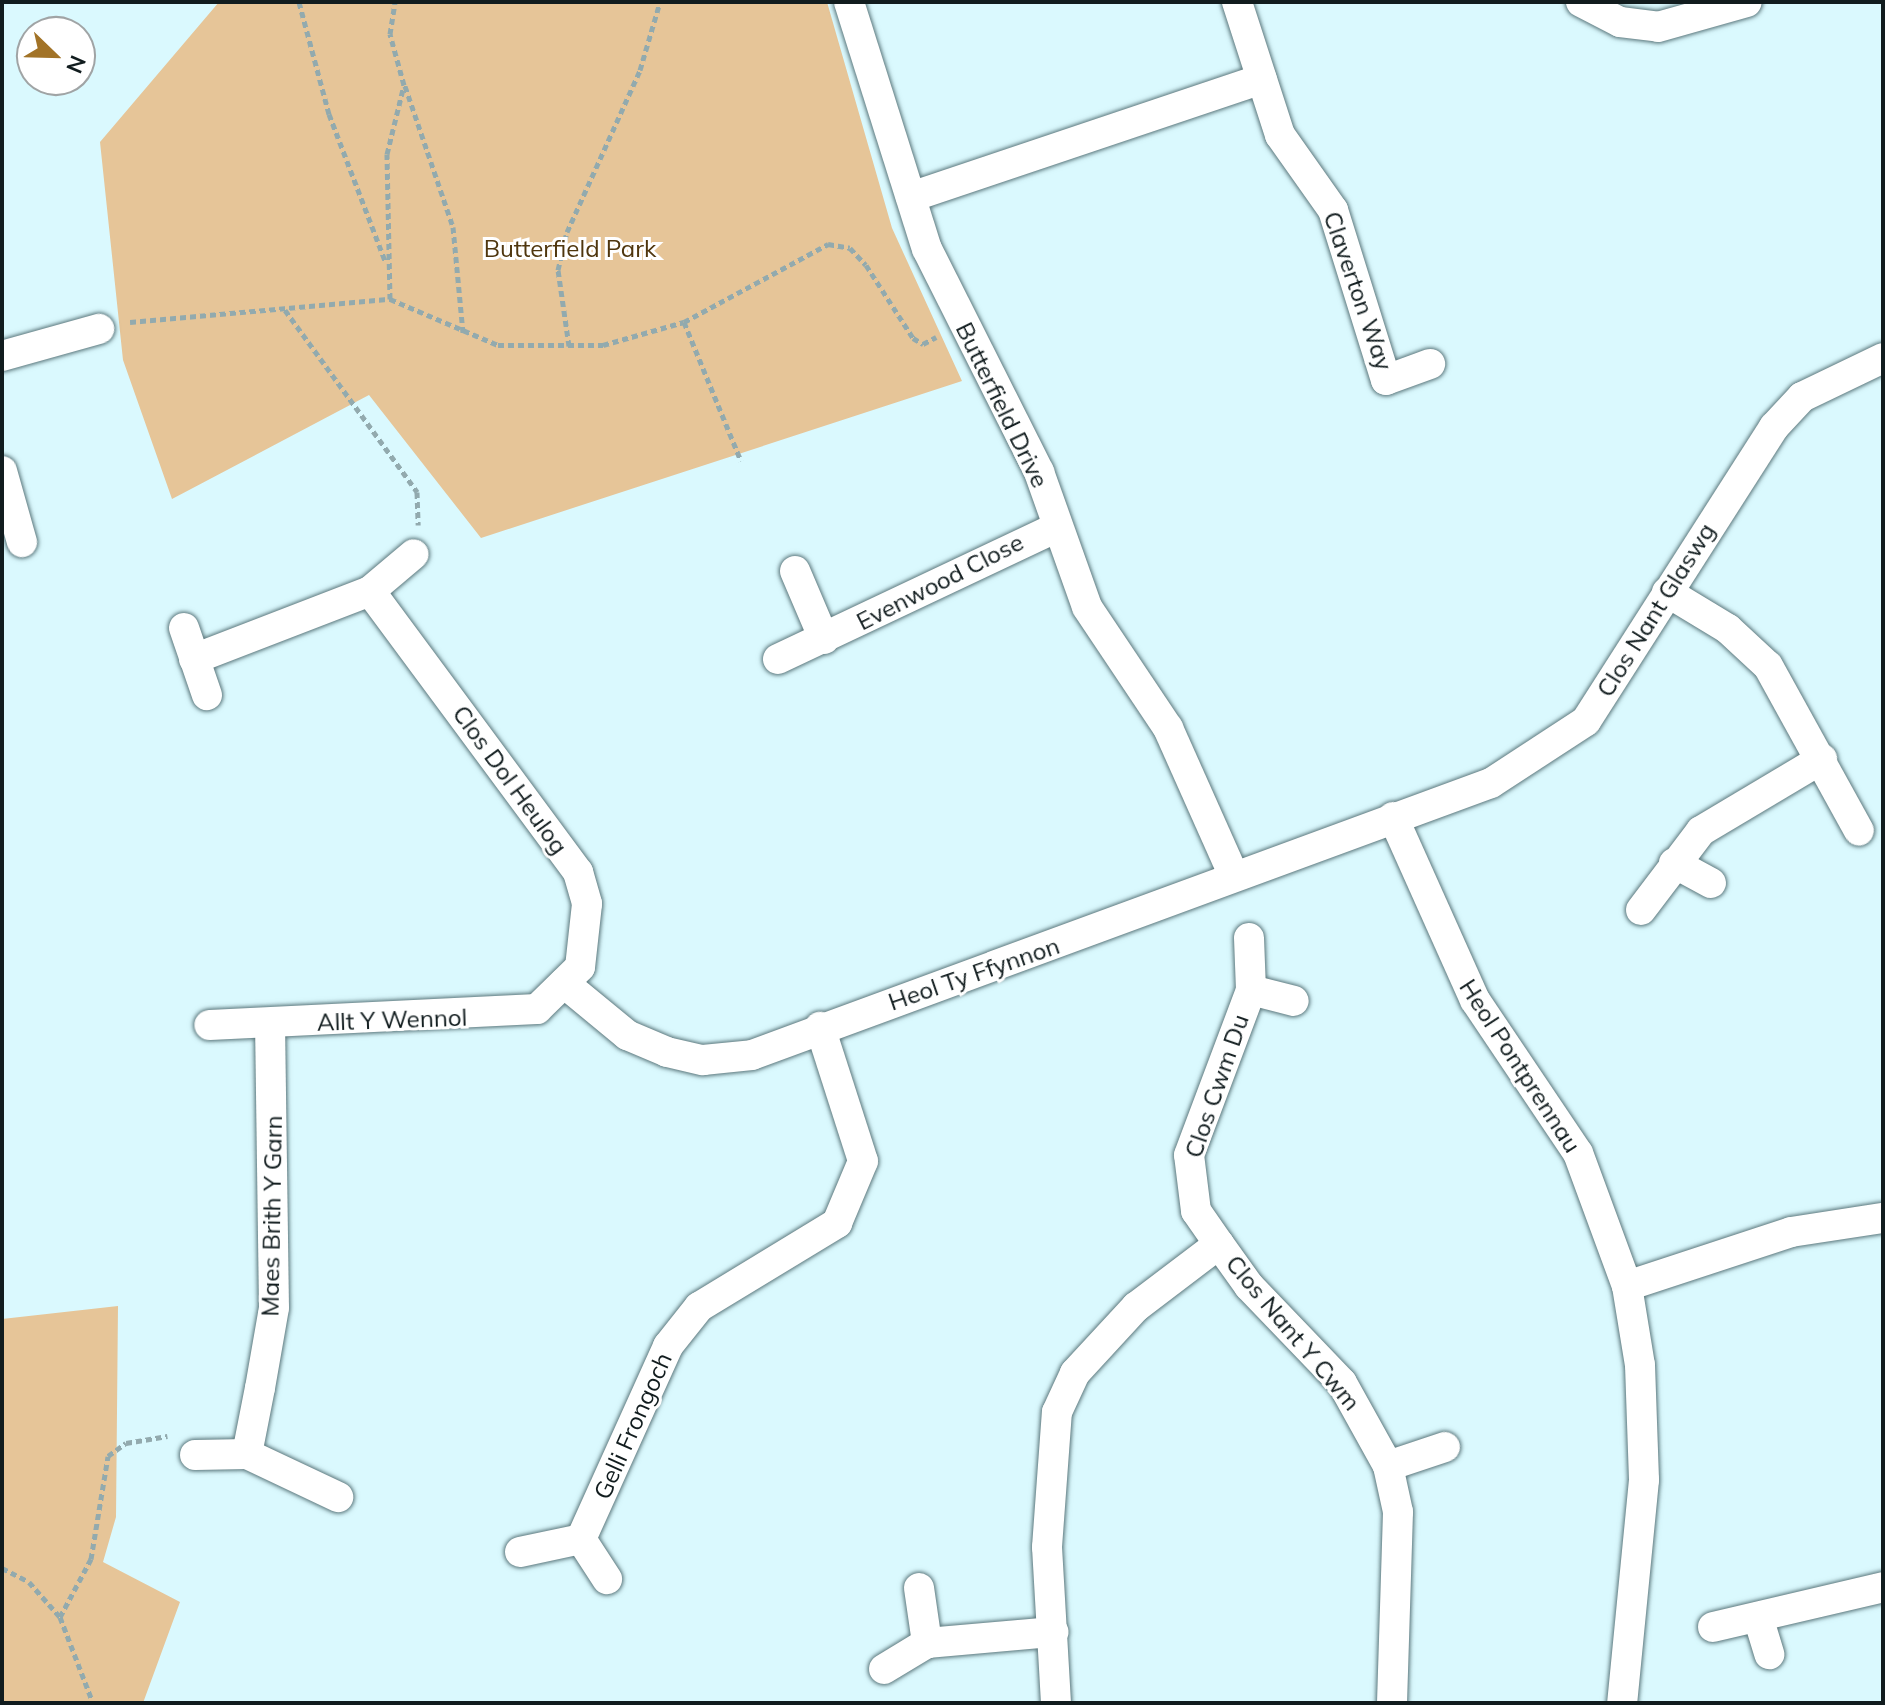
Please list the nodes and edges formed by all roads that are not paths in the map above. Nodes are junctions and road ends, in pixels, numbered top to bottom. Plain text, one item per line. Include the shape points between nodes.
1 (849, 2) edge
2 (1237, 2) edge
3 (1581, 2) edge
4 (1747, 2) edge
5 (1262, 79) junction
6 (911, 197) junction
7 (99, 329) road end
8 (2, 356) edge
9 (1883, 358) edge
10 (1430, 364) dead end
11 (2, 471) edge
12 (1057, 527) junction
13 (22, 542) dead end
14 (414, 554) road end
15 (795, 571) dead end
16 (370, 591) junction
17 (1667, 592) junction
18 (184, 628) dead end
19 (824, 639) junction
20 (194, 659) junction
21 (778, 659) dead end
22 (207, 695) dead end
23 (1822, 759) junction
24 (1393, 817) junction
25 (1859, 831) dead end
26 (1674, 863) junction
27 (1234, 876) junction
28 (1711, 883) dead end
29 (1641, 910) dead end
30 (1249, 938) dead end
31 (564, 983) junction
32 (1251, 990) junction
33 (1294, 1001) dead end
34 (270, 1024) junction
35 (209, 1025) dead end
36 (820, 1027) junction
37 (1883, 1218) edge
38 (1219, 1244) junction
39 (1627, 1286) junction
40 (1445, 1447) dead end
41 (247, 1454) junction
42 (195, 1455) road end
43 (1388, 1466) junction
44 (338, 1497) dead end
45 (581, 1539) junction
46 (520, 1552) dead end
47 (607, 1579) dead end
48 (1883, 1587) edge
49 (919, 1588) dead end
50 (1758, 1617) junction
51 (1713, 1627) dead end
52 (1054, 1632) junction
53 (927, 1643) junction
54 (1769, 1654) dead end
55 (884, 1669) dead end
56 (1056, 1703) edge
57 (1392, 1703) edge
58 (1622, 1703) edge

1 - 6 street, Butterfield Drive
2 - 5 street, Claverton Way
3 - 4 street via 1620,22 1658,27
5 - 6 street
5 - 10 street, Claverton Way via 1280,135 1333,210 1386,380
6 - 12 street, Butterfield Drive via 962,323 1039,472
7 - 8 street
9 - 17 street, Clos Nant Glaswg via 1802,397 1774,427
11 - 13 street
12 - 19 street, Evenwood Close via 980,557 931,592
12 - 27 street, Butterfield Drive via 1087,607 1187,763
14 - 16 street
15 - 19 street
16 - 20 street
16 - 31 street, Clos Dol Heulog via 578,872 587,937 580,967
17 - 23 street via 1728,629 1768,666
17 - 24 street, Clos Nant Glaswg via 1586,721 1491,783
18 - 20 street
19 - 21 street, Evenwood Close
20 - 22 street
23 - 25 street
23 - 26 street via 1701,831
24 - 27 street, Heol Ty Ffynnon
24 - 39 street, Heol Pontprennau via 1475,1000 1578,1153
26 - 28 street
26 - 29 street
27 - 36 street, Heol Ty Ffynnon
30 - 32 street, Clos Cwm Du
31 - 34 street, Allt Y Wennol via 537,1009 511,1015
31 - 36 street, Heol Ty Ffynnon via 627,1035 703,1060 752,1055
32 - 33 street, Clos Cwm Du
32 - 38 street, Clos Cwm Du via 1189,1155 1196,1211
34 - 35 street, Allt Y Wennol
34 - 41 street, Maes Brith Y Garn via 274,1308
36 - 45 street, Gelli Frongoch via 863,1161 855,1190 837,1223 808,1246 699,1307 668,1346
37 - 39 street via 1791,1232
38 - 43 street, Clos Nant Y Cwm via 1249,1286 1342,1383
38 - 52 street via 1136,1307 1075,1373 1057,1412 1047,1468
39 - 58 street, Heol Pontprennau via 1640,1365 1644,1480
40 - 43 street
41 - 42 street
41 - 44 street
43 - 57 street, Clos Nant Y Cwm via 1398,1512
45 - 46 street
45 - 47 street
48 - 50 street
49 - 53 street
50 - 51 street
50 - 54 street
52 - 53 street
52 - 56 street
53 - 55 street

